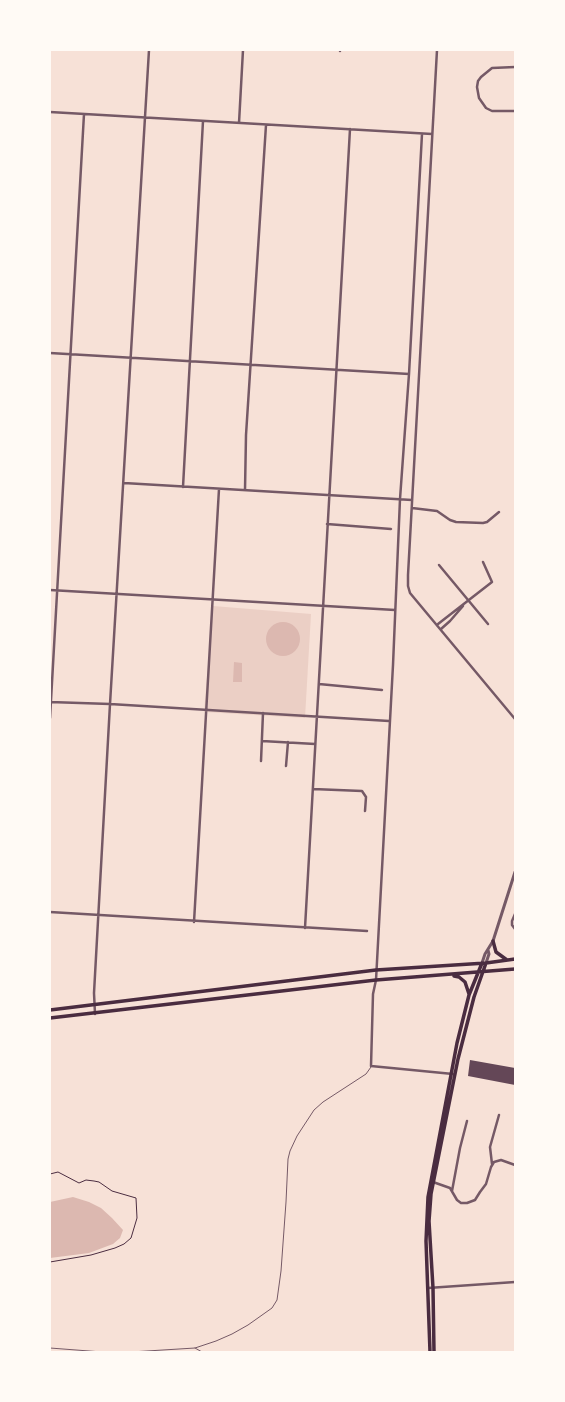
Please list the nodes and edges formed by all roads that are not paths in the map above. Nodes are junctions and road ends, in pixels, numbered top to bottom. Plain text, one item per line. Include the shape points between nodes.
1 (149, 50) edge
2 (243, 50) edge
3 (437, 50) edge
4 (515, 67) edge
5 (515, 111) edge
6 (50, 112) edge
7 (84, 114) junction
8 (145, 118) junction
9 (204, 121) junction
10 (239, 123) junction
11 (266, 125) junction
12 (350, 129) junction
13 (422, 134) junction
14 (432, 134) junction
15 (50, 354) edge
16 (70, 355) junction
17 (130, 358) junction
18 (190, 362) junction
19 (251, 364) junction
20 (336, 370) junction
21 (409, 374) junction
22 (124, 483) junction
23 (183, 486) junction
24 (219, 489) junction
25 (245, 490) junction
26 (329, 495) junction
27 (400, 499) junction
28 (412, 500) junction
29 (412, 508) junction
30 (499, 512) dead end
31 (327, 524) junction
32 (391, 529) dead end
33 (483, 562) dead end
34 (439, 565) dead end
35 (50, 590) edge
36 (58, 590) junction
37 (117, 594) junction
38 (213, 599) junction
39 (469, 601) junction
40 (466, 603) junction
41 (323, 606) junction
42 (395, 610) junction
43 (438, 624) junction
44 (488, 624) dead end
45 (441, 629) junction
46 (319, 684) junction
47 (382, 690) dead end
48 (50, 702) edge
49 (110, 704) junction
50 (206, 710) junction
51 (263, 713) junction
52 (317, 716) junction
53 (50, 718) edge
54 (515, 719) edge
55 (389, 721) junction
56 (262, 741) junction
57 (288, 742) junction
58 (315, 744) junction
59 (261, 761) dead end
60 (286, 766) dead end
61 (313, 789) junction
62 (365, 811) dead end
63 (515, 872) edge
64 (50, 912) edge
65 (515, 914) edge
66 (99, 915) junction
67 (194, 922) junction
68 (305, 928) junction
69 (515, 929) edge
70 (367, 931) dead end
71 (493, 941) junction
72 (515, 959) edge
73 (507, 960) junction
74 (484, 963) junction
75 (515, 969) edge
76 (376, 970) junction
77 (480, 972) junction
78 (450, 975) junction
79 (376, 980) junction
80 (469, 995) junction
81 (94, 1005) junction
82 (50, 1010) edge
83 (94, 1014) junction
84 (50, 1018) edge
85 (371, 1066) junction
86 (453, 1074) junction
87 (499, 1115) dead end
88 (467, 1121) dead end
89 (492, 1164) junction
90 (515, 1164) edge
91 (433, 1182) junction
92 (452, 1191) junction
93 (515, 1282) edge
94 (428, 1288) junction
95 (433, 1288) junction
96 (50, 1348) edge
97 (194, 1348) junction
98 (102, 1352) edge
99 (131, 1352) edge
100 (202, 1352) edge
101 (430, 1352) edge
102 (434, 1352) edge

1 - 8 street
2 - 10 street
3 - 14 street
4 - 5 street via 492,68 481,77 477,87 479,98 486,108
6 - 7 street
7 - 8 street
7 - 16 street
8 - 9 street
8 - 17 street
9 - 10 street
9 - 18 street
10 - 11 street
11 - 12 street
11 - 19 street
12 - 13 street
12 - 20 street
13 - 14 street
13 - 21 street
14 - 28 street
15 - 16 street
16 - 17 street
16 - 36 street
17 - 18 street
17 - 22 street
18 - 19 street
18 - 23 street
19 - 20 street
19 - 25 street
20 - 21 street
20 - 26 street
21 - 27 street
22 - 23 street
22 - 37 street
23 - 24 street
24 - 25 street
24 - 38 street
25 - 26 street
26 - 27 street
26 - 31 street
27 - 28 street
27 - 42 street
28 - 29 street
29 - 30 street via 437,511 456,522 487,522
29 - 43 street via 408,586 410,593
31 - 32 street
31 - 41 street
33 - 39 street via 492,582
34 - 39 street
35 - 36 street
36 - 37 street
36 - 48 street
37 - 38 street
37 - 49 street
38 - 41 street
38 - 50 street
39 - 40 street
39 - 44 street
40 - 43 street
40 - 45 street
41 - 42 street
41 - 46 street
42 - 55 street
43 - 45 street
45 - 54 street
46 - 47 street
46 - 52 street
48 - 49 street
48 - 53 street
49 - 50 street
49 - 66 street
50 - 51 street
50 - 67 street
51 - 52 street
51 - 56 street
52 - 55 street
52 - 58 street
55 - 76 street
56 - 57 street
56 - 59 street
57 - 58 street
57 - 60 street
58 - 61 street
61 - 62 street via 362,791 366,797
61 - 68 street
63 - 71 street
64 - 66 street
65 - 69 street via 512,921
66 - 67 street
66 - 81 street
67 - 68 street
68 - 70 street
71 - 73 main road via 496,952
71 - 74 street via 485,954
72 - 73 main road
73 - 74 main road
74 - 76 main road
74 - 77 main road
75 - 77 main road
76 - 79 street
76 - 81 main road
77 - 78 main road
77 - 80 main road
77 - 86 main road
78 - 79 main road
78 - 80 main road via 465,982
79 - 83 main road
79 - 85 street via 373,994
80 - 86 main road
81 - 82 main road
81 - 83 street
83 - 84 main road
85 - 86 street
85 - 97 lane via 366,1074 314,1110 290,1150 281,1272 277,1300 272,1308 232,1334
86 - 91 main road
86 - 94 main road via 428,1197
87 - 89 street via 490,1147
88 - 92 street
89 - 90 street via 501,1160
89 - 92 street via 486,1184 475,1200 461,1203
91 - 92 street
91 - 95 main road via 429,1218
93 - 95 street
94 - 95 street
94 - 101 main road
95 - 102 main road
96 - 98 lane
97 - 99 lane
97 - 100 lane

